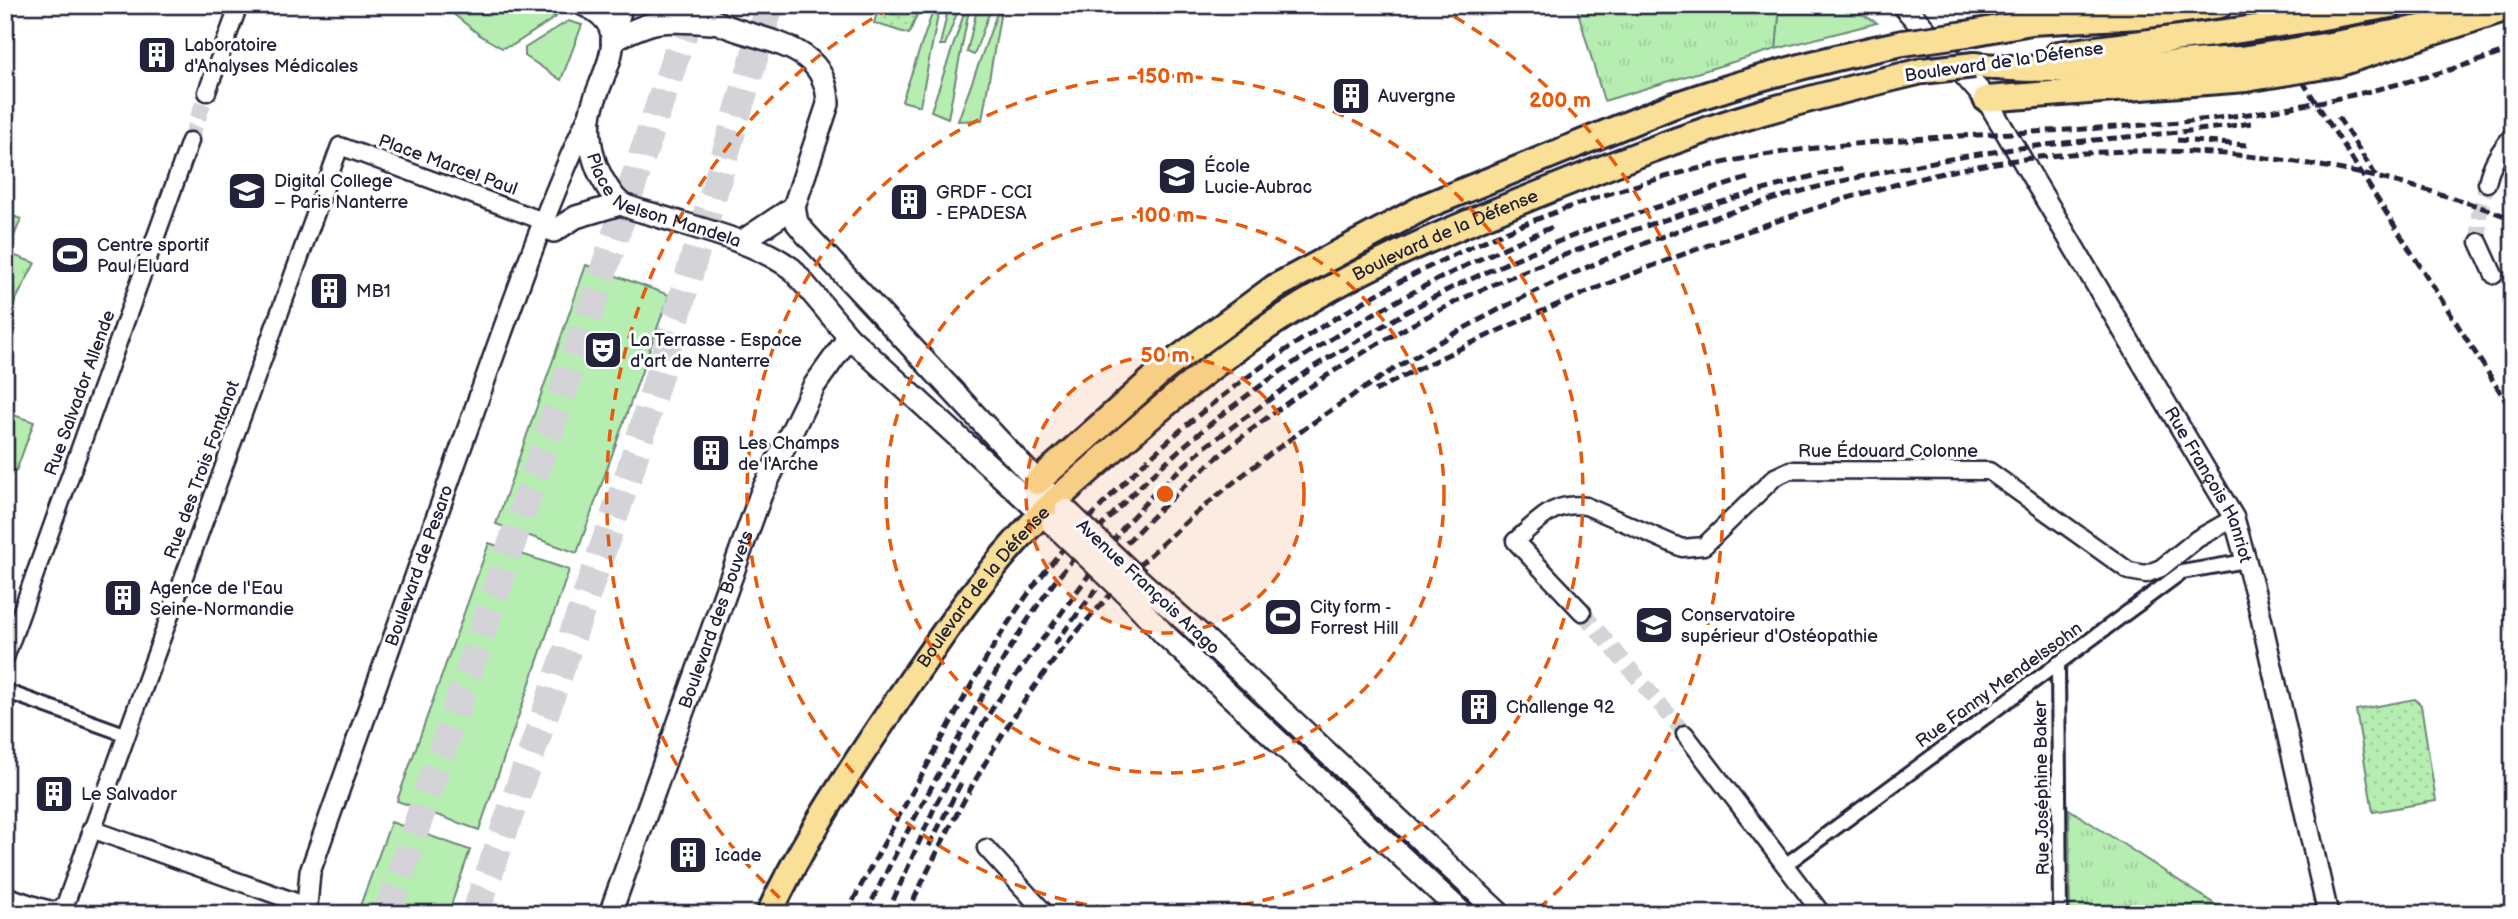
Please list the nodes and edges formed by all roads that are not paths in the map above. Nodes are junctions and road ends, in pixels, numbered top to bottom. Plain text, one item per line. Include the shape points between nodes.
1 (239, 5) edge
2 (584, 5) edge
3 (623, 5) edge
4 (683, 5) edge
5 (1903, 5) edge
6 (2095, 5) edge
7 (2220, 5) edge
8 (2391, 5) edge
9 (2513, 6) edge
10 (2031, 22) junction
11 (723, 25) junction
12 (612, 41) junction
13 (1974, 65) junction
14 (2243, 69) junction
15 (207, 92) tunnel mouth
16 (1986, 99) junction
17 (590, 112) junction
18 (2513, 135) edge
19 (190, 141) tunnel mouth
20 (340, 146) joint
21 (2487, 183) tunnel mouth
22 (620, 204) junction
23 (794, 207) junction
24 (548, 226) junction
25 (741, 242) junction
26 (2479, 242) tunnel mouth
27 (2494, 275) dead end
28 (849, 337) junction
29 (1037, 482) junction
30 (1054, 512) junction
31 (2234, 518) junction
32 (2246, 561) junction
33 (1131, 585) junction
34 (1582, 612) tunnel mouth
35 (5, 658) edge
36 (2058, 663) junction
37 (5, 691) edge
38 (1685, 734) tunnel mouth
39 (127, 735) junction
40 (91, 829) junction
41 (986, 848) dead end
42 (1785, 865) junction
43 (5, 895) edge
44 (306, 910) edge
45 (610, 914) edge
46 (769, 914) edge
47 (1046, 914) edge
48 (1463, 914) edge
49 (1500, 914) edge
50 (1822, 914) edge
51 (2060, 914) edge
52 (2328, 914) edge

1 - 15 street
2 - 12 main road via 608,24
3 - 12 street
4 - 11 main road
5 - 16 main road
6 - 10 main road via 2062,10
7 - 10 main road, Boulevard de la Défense via 2140,16
8 - 13 main road, Boulevard de la Défense, bridge
9 - 14 main road, bridge via 2333,54
10 - 29 main road, Boulevard de la Défense, bridge via 1824,60 1710,93 1426,206 1253,301 1143,386
11 - 12 main road via 659,21
11 - 23 main road via 799,52 813,62 823,78 828,104
12 - 17 main road, Place Nelson Mandela via 610,64
13 - 14 main road via 2014,70
13 - 30 main road, Boulevard de la Défense, bridge via 1922,71 1834,92 1710,129 1563,184 1380,261 1276,321 1213,366 1157,411
14 - 16 main road
16 - 31 street, Rue François Hanriot
17 - 22 main road, Place Nelson Mandela via 598,169
17 - 24 street, Boulevard de Pesaro via 562,171
18 - 21 street via 2500,151
19 - 35 street, Rue Salvador Allende
20 - 24 street, Place Marcel Paul
20 - 39 street, Rue des Trois Fontanot
22 - 24 main road
22 - 25 main road, Place Nelson Mandela
23 - 25 main road, Place Nelson Mandela
23 - 29 main road, Avenue François Arago via 797,223 806,234
24 - 44 street, Boulevard de Pesaro via 310,872
25 - 28 main road, Avenue François Arago via 792,269
26 - 27 street
28 - 30 main road, Avenue François Arago
28 - 45 main road, Boulevard des Bouvets via 814,386 761,494
29 - 30 main road, Avenue François Arago
30 - 33 main road, Avenue François Arago, bridge
30 - 46 main road, Boulevard de la Défense via 959,612 831,803
31 - 32 street, Rue François Hanriot
31 - 34 street, Rue Édouard Colonne via 2146,574 2129,570 1989,471 1790,470 1776,477 1704,546 1682,548 1586,506 1569,504 1551,510 1515,541
32 - 36 street, Rue Fanny Mendelssohn via 2182,572
32 - 52 street, Rue François Hanriot
33 - 48 main road, Avenue François Arago via 1165,635
33 - 49 main road, Avenue François Arago via 1202,636
36 - 42 street, Rue Fanny Mendelssohn
36 - 51 street, Rue Joséphine Baker
37 - 39 street
38 - 42 street
39 - 40 street, Rue des Trois Fontanot
40 - 43 street via 65,905 56,911
40 - 44 street
41 - 47 street
42 - 50 street

